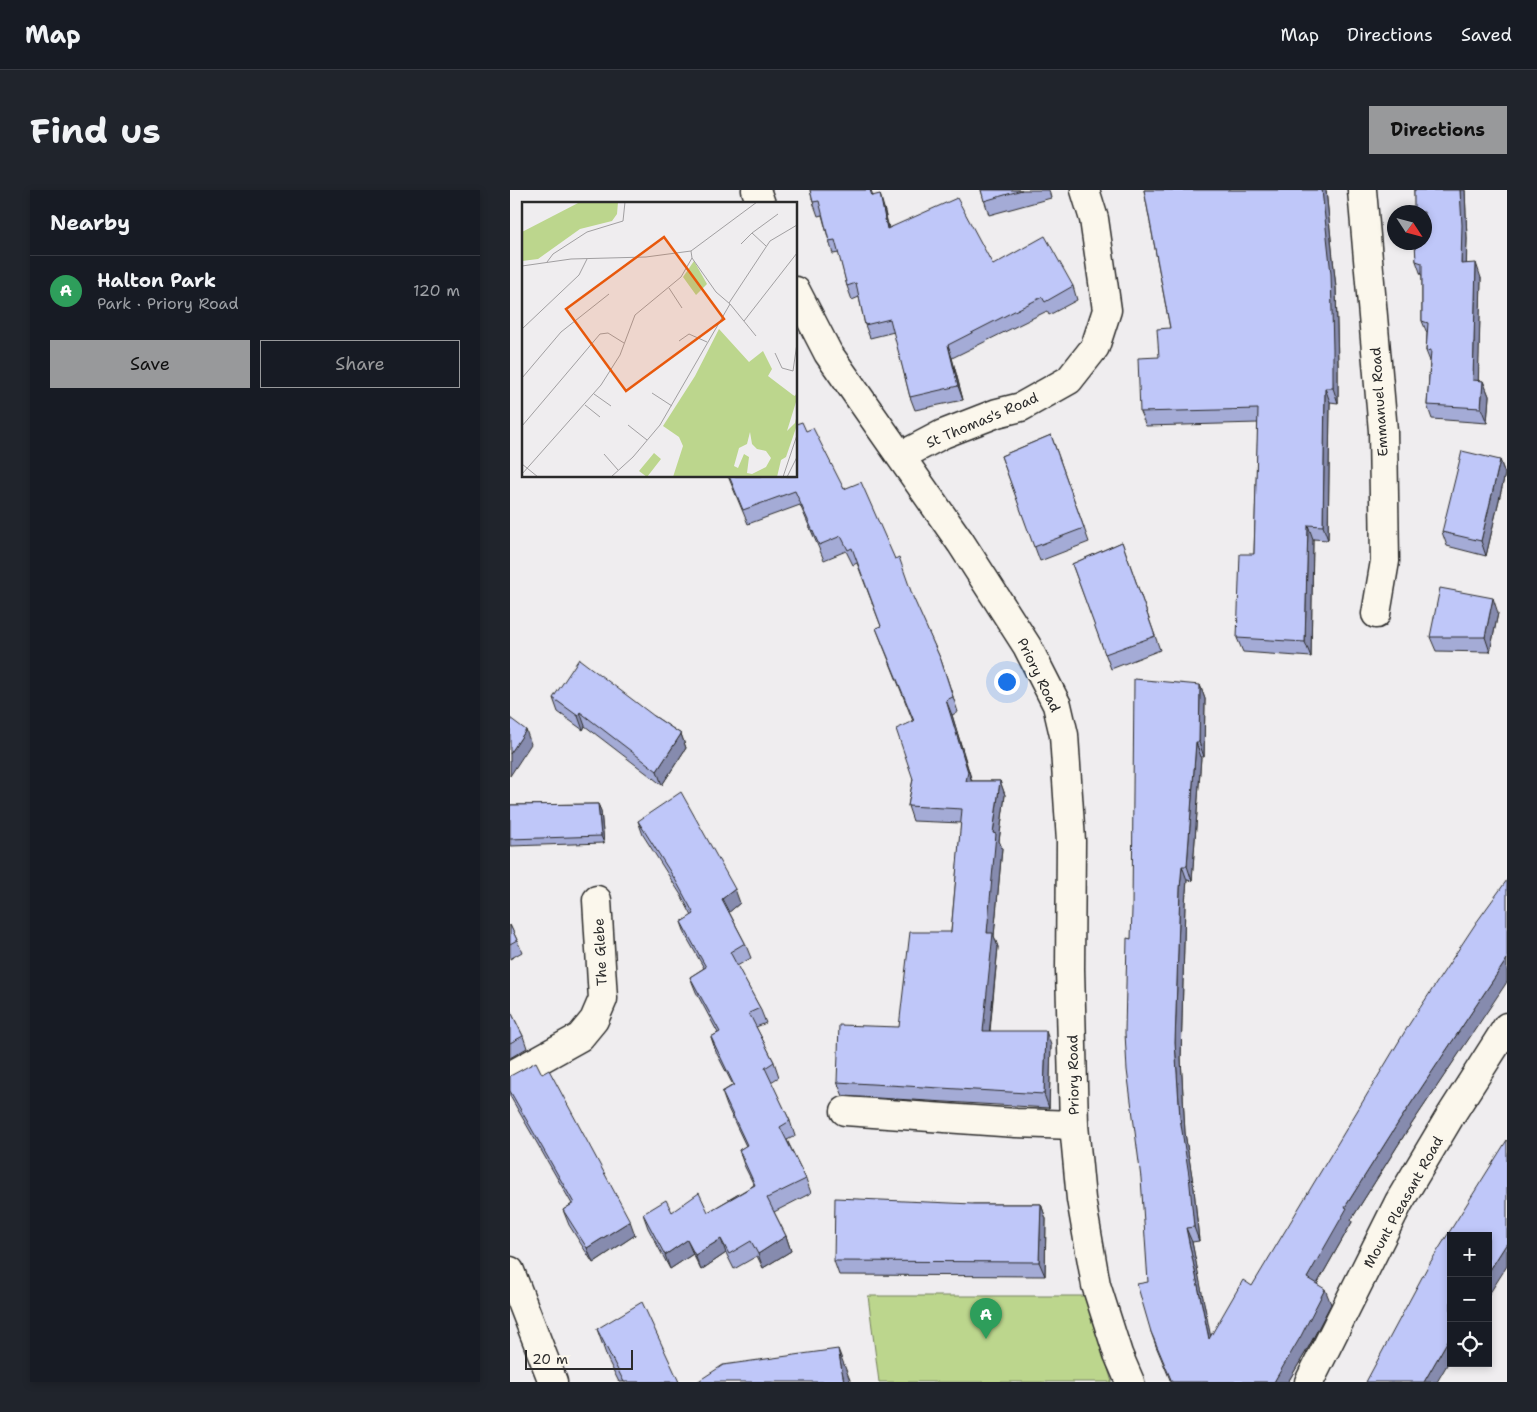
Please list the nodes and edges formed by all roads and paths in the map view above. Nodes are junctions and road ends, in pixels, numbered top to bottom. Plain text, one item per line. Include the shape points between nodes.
1 (756, 190) edge
2 (1085, 190) edge
3 (1362, 190) edge
4 (760, 202) edge
5 (798, 295) edge
6 (902, 456) junction
7 (1376, 614) dead end
8 (597, 900) dead end
9 (1507, 1027) edge
10 (510, 1076) edge
11 (845, 1111) dead end
12 (1074, 1125) junction
13 (510, 1271) edge
14 (553, 1382) edge
15 (1130, 1382) edge
16 (1309, 1382) edge

1 - 4 street
2 - 6 street, St Thomas's Road via 1094,219 1107,310 1095,347 1069,380 1021,407 943,434
3 - 7 street, Emmanuel Road via 1382,431 1385,561
5 - 6 street, Priory Road via 828,353
6 - 12 street, Priory Road via 1027,646 1057,705 1064,735 1071,841
8 - 10 street, The Glebe via 603,999 594,1020 580,1037
9 - 16 street, Mount Pleasant Road via 1399,1202
11 - 12 street, Priory Road
12 - 15 street, Priory Road via 1081,1199 1096,1285
13 - 14 street

